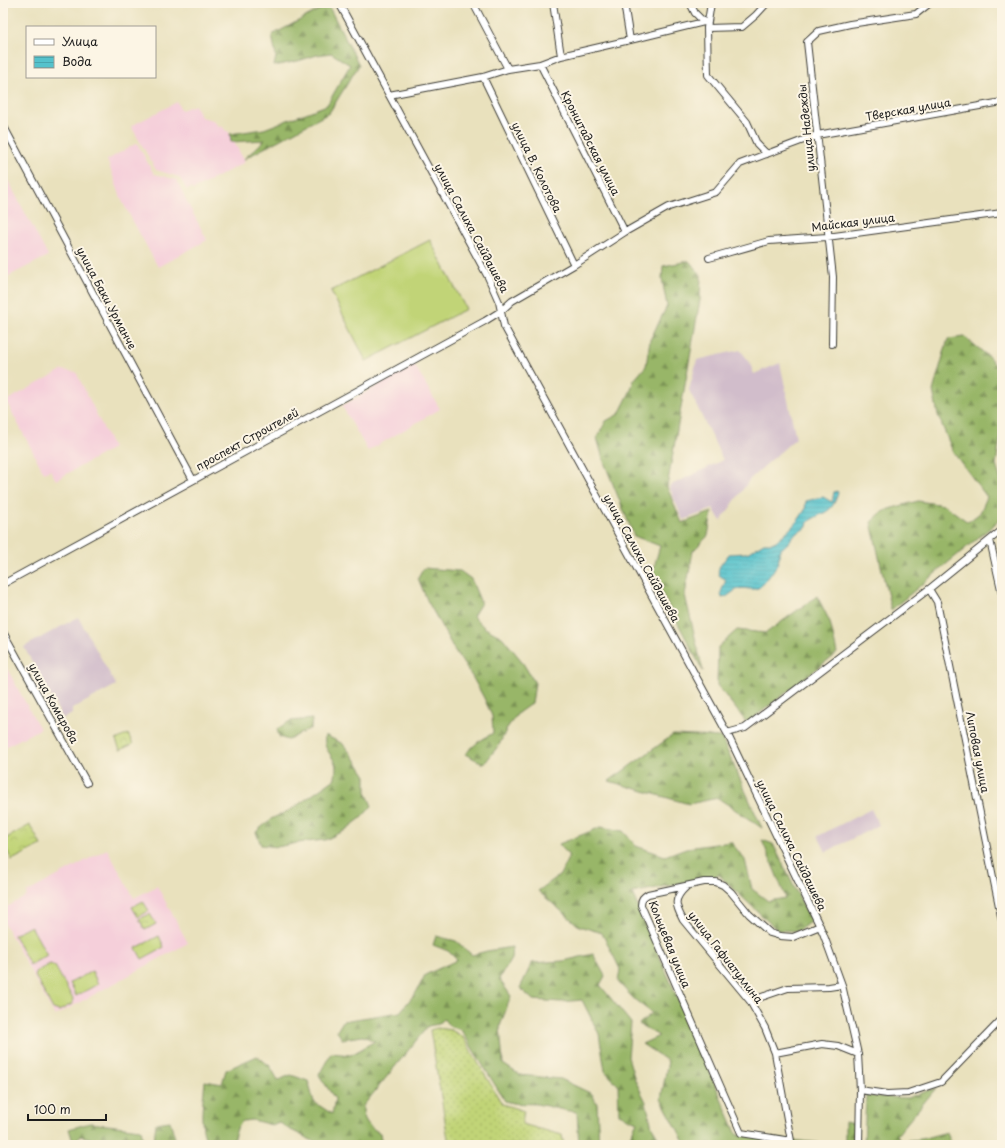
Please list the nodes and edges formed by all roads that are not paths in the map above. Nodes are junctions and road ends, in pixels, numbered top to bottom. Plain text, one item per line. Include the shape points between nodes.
1 (339, 3) edge
2 (473, 3) edge
3 (553, 3) edge
4 (624, 3) edge
5 (690, 3) edge
6 (711, 3) edge
7 (767, 3) edge
8 (930, 3) edge
9 (706, 24) junction
10 (630, 40) junction
11 (561, 56) junction
12 (540, 64) junction
13 (508, 69) junction
14 (482, 77) junction
15 (389, 95) junction
16 (1002, 102) edge
17 (3, 125) edge
18 (817, 135) junction
19 (766, 154) junction
20 (1002, 213) edge
21 (625, 232) junction
22 (827, 236) junction
23 (709, 258) dead end
24 (574, 265) junction
25 (501, 311) junction
26 (832, 344) dead end
27 (193, 480) junction
28 (1002, 530) edge
29 (990, 540) junction
30 (3, 584) edge
31 (929, 589) junction
32 (1002, 594) edge
33 (3, 632) edge
34 (727, 733) junction
35 (87, 783) dead end
36 (686, 887) junction
37 (1002, 921) edge
38 (820, 926) junction
39 (842, 985) junction
40 (750, 1001) junction
41 (1002, 1019) edge
42 (775, 1054) junction
43 (858, 1054) junction
44 (860, 1090) junction
45 (790, 1134) joint
46 (859, 1145) edge

1 - 15 street, улица Салиха Сайдашева
2 - 13 street
3 - 11 street
4 - 10 street
5 - 9 street via 695,13
6 - 9 street
7 - 9 street via 742,27
8 - 18 street, улица Надежды via 916,14 819,31 807,42
9 - 10 street
9 - 19 street via 708,75 747,122 757,144
10 - 11 street
11 - 12 street
12 - 13 street
12 - 21 street, Кронштадская улица
13 - 14 street
14 - 15 street
14 - 24 street, улица В. Колотова
15 - 25 street, улица Салиха Сайдашева via 488,276
16 - 18 street, Тверская улица
17 - 27 street, улица Баки Урманче
18 - 19 street, Тверская улица
18 - 22 street, улица Надежды
19 - 21 street, Тверская улица via 740,164 716,192 669,207
20 - 22 street, Майская улица
21 - 24 street, проспект Строителей
22 - 23 street, Майская улица via 769,241
22 - 26 street, улица Надежды via 833,277
24 - 25 street, проспект Строителей via 512,301
25 - 27 street, проспект Строителей
25 - 34 street, улица Салиха Сайдашева via 504,326
27 - 30 street, проспект Строителей
28 - 29 street
29 - 31 street
29 - 32 street
31 - 34 street via 745,728
31 - 37 street, Липовая улица via 937,602
33 - 35 street, улица Комарова
34 - 38 street, улица Салиха Сайдашева
36 - 38 street, Кольцевая улица via 704,882 723,885 762,926 770,933 780,936 793,937
36 - 40 street, улица Гафиатуллина via 676,902 683,920
36 - 45 street, Кольцевая улица via 648,894 643,897 641,905 741,1133 791,1140
38 - 39 street, улица Салиха Сайдашева
39 - 40 street via 788,988
39 - 43 street, улица Салиха Сайдашева
40 - 42 street, улица Гафиатуллина
41 - 44 street via 941,1082 908,1093 887,1094
42 - 43 street via 822,1044 838,1046
42 - 45 street, улица Гафиатуллина
43 - 44 street, улица Салиха Сайдашева
44 - 46 street, улица Салиха Сайдашева

